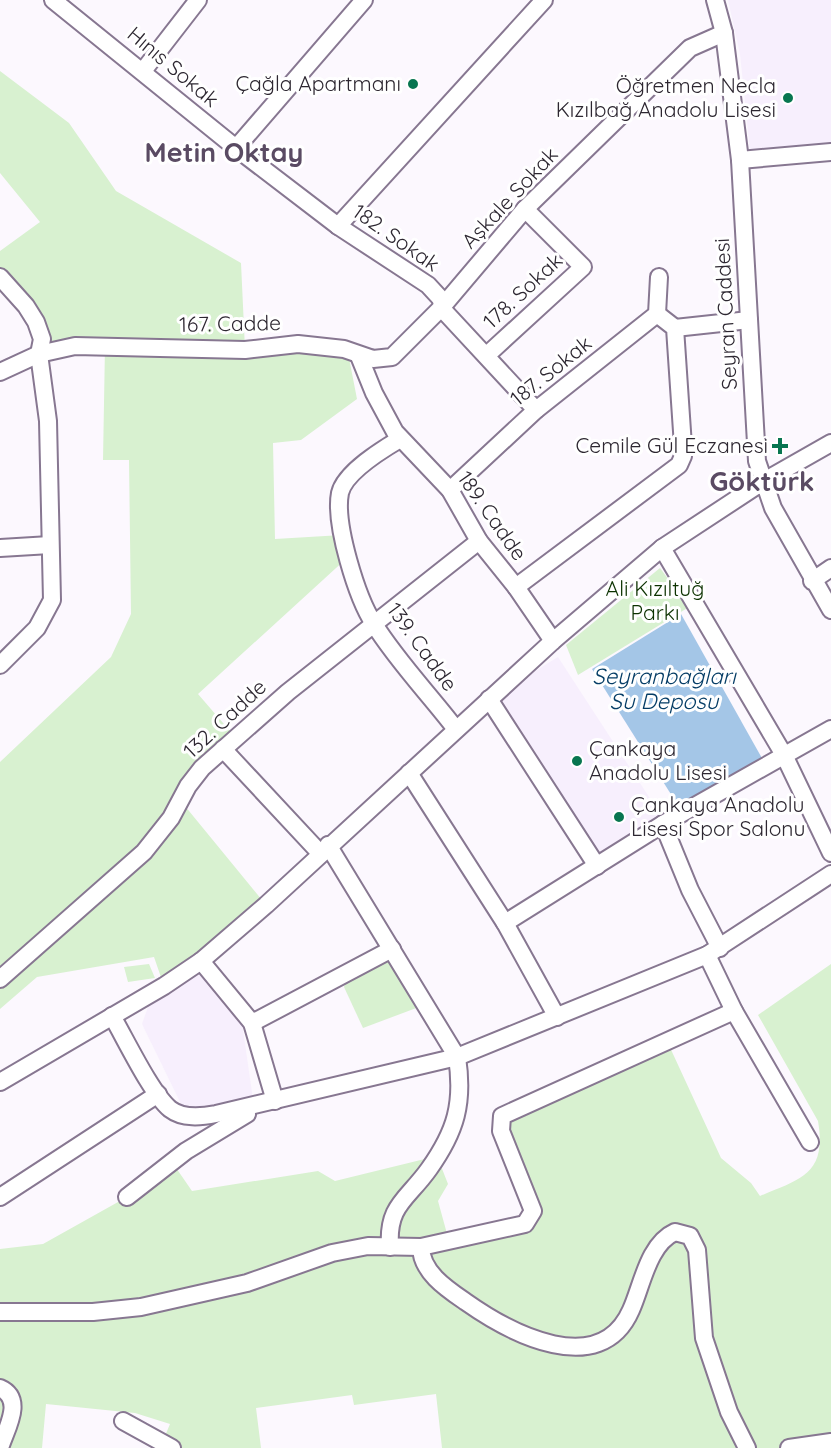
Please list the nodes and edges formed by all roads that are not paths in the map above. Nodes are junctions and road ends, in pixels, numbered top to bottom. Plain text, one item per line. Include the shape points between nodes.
1 (53, 0) edge
2 (198, 0) edge
3 (364, 0) edge
4 (544, 0) edge
5 (715, 0) edge
6 (724, 33) junction
7 (143, 71) junction
8 (236, 148) junction
9 (831, 152) edge
10 (740, 160) junction
11 (525, 209) junction
12 (338, 226) junction
13 (0, 277) edge
14 (659, 278) dead end
15 (442, 307) junction
16 (657, 314) junction
17 (749, 320) junction
18 (675, 328) junction
19 (39, 354) junction
20 (487, 355) junction
21 (359, 356) junction
22 (0, 372) edge
23 (536, 410) junction
24 (400, 439) junction
25 (831, 442) edge
26 (764, 481) junction
27 (450, 490) junction
28 (479, 541) junction
29 (50, 545) junction
30 (0, 548) edge
31 (662, 548) junction
32 (831, 568) edge
33 (812, 581) junction
34 (516, 587) junction
35 (831, 610) edge
36 (373, 623) junction
37 (553, 641) junction
38 (3, 659) edge
39 (489, 699) junction
40 (455, 728) junction
41 (831, 729) edge
42 (223, 749) junction
43 (784, 755) junction
44 (409, 773) junction
45 (663, 824) junction
46 (324, 849) junction
47 (831, 853) edge
48 (597, 866) junction
49 (831, 874) edge
50 (505, 923) junction
51 (392, 949) junction
52 (713, 952) junction
53 (201, 961) junction
54 (0, 979) edge
55 (734, 1011) junction
56 (112, 1016) junction
57 (557, 1017) junction
58 (252, 1023) junction
59 (457, 1057) junction
60 (0, 1082) edge
61 (158, 1095) junction
62 (275, 1101) junction
63 (810, 1142) dead end
64 (0, 1197) edge
65 (128, 1197) dead end
66 (390, 1247) junction
67 (421, 1247) junction
68 (0, 1312) edge
69 (0, 1388) edge
70 (123, 1421) dead end
71 (831, 1442) edge
72 (0, 1448) edge
73 (172, 1448) edge
74 (747, 1448) edge
75 (789, 1448) edge

1 - 7 street, Hınıs Sokak
2 - 7 street
3 - 8 street
4 - 12 street
5 - 6 street, Seyran Caddesi
6 - 10 street, Seyran Caddesi
6 - 11 street, Aşkale Sokak via 690,48
7 - 8 street, Hınıs Sokak
8 - 12 street, 182. Sokak
9 - 10 street
10 - 17 street, Seyran Caddesi
11 - 15 street, Aşkale Sokak
11 - 20 street, 178. Sokak via 583,267
12 - 15 street, 182. Sokak via 428,285 440,298
13 - 19 street via 36,322 42,339
14 - 16 street
15 - 20 street, 182. Sokak
15 - 21 street, 167. Cadde via 392,357
16 - 18 street
16 - 23 street, 187. Sokak
17 - 18 street
17 - 26 street, Seyran Caddesi via 757,461
18 - 34 street via 683,446 679,465
19 - 21 street, 167. Cadde via 75,346 245,350 298,344 344,349
19 - 22 street, 167. Cadde
19 - 29 street via 48,421
20 - 23 street, 182. Sokak
21 - 24 street, 189. Cadde
23 - 27 street, 187. Sokak
24 - 27 street, 189. Cadde
24 - 36 street, 139. Cadde via 375,454 340,492 347,558
25 - 26 street
26 - 31 street
26 - 33 street, Seyran Caddesi via 773,508
27 - 28 street, 189. Cadde
28 - 34 street, 189. Cadde
28 - 36 street, 132. Cadde
29 - 30 street
29 - 38 street via 52,600 37,628
31 - 37 street
31 - 43 street
32 - 33 street
33 - 35 street, Seyran Caddesi
34 - 37 street, 189. Cadde
36 - 40 street, 139. Cadde
36 - 42 street, 132. Cadde
37 - 39 street
39 - 40 street
39 - 48 street
40 - 44 street
41 - 43 street
42 - 46 street
42 - 54 street, 132. Cadde via 188,786 171,818 144,852
43 - 45 street
43 - 47 street
44 - 46 street
44 - 50 street
45 - 48 street
45 - 52 street
46 - 51 street
46 - 53 street
48 - 50 street
49 - 52 street
50 - 57 street
51 - 58 street
51 - 59 street
52 - 55 street
52 - 57 street
53 - 56 street
53 - 58 street
55 - 63 street
55 - 67 street via 506,1113 500,1121 501,1131 532,1215 525,1224
56 - 60 street
56 - 61 street
57 - 59 street
58 - 62 street
59 - 62 street
59 - 66 street via 461,1091 455,1122 429,1168 393,1211
61 - 62 street via 170,1109 201,1117
61 - 64 street
62 - 65 street via 232,1120
66 - 67 street
66 - 68 street via 368,1246 332,1253 247,1283 141,1307 93,1312
67 - 74 street via 428,1270 471,1306 530,1336 553,1344 584,1347 610,1340 620,1330 663,1241 675,1232 690,1236 697,1250 704,1338 729,1412
69 - 72 street via 11,1396 14,1407
70 - 73 street
71 - 75 street

